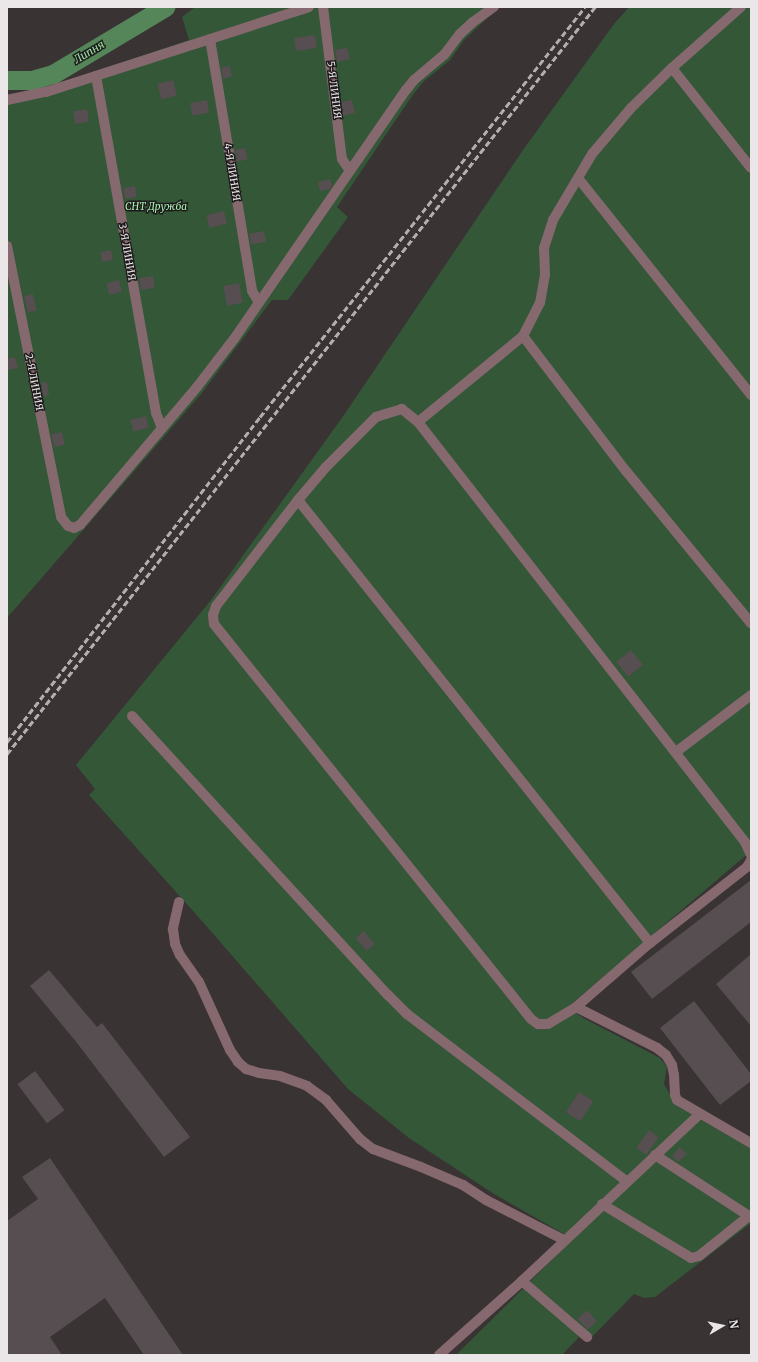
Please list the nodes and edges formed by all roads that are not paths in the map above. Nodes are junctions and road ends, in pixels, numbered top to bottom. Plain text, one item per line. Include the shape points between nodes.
1 (309, 7) edge
2 (324, 7) edge
3 (494, 7) edge
4 (742, 7) edge
5 (210, 39) junction
6 (672, 68) junction
7 (96, 76) junction
8 (7, 100) edge
9 (751, 168) edge
10 (350, 172) junction
11 (578, 178) junction
12 (7, 246) edge
13 (259, 302) junction
14 (523, 336) junction
15 (751, 395) edge
16 (418, 422) junction
17 (162, 428) junction
18 (298, 500) junction
19 (751, 623) edge
20 (751, 695) edge
21 (132, 716) dead end
22 (676, 752) junction
23 (751, 856) edge
24 (751, 860) edge
25 (179, 902) dead end
26 (650, 943) junction
27 (576, 1007) junction
28 (700, 1114) junction
29 (751, 1143) edge
30 (655, 1155) junction
31 (626, 1181) junction
32 (602, 1204) junction
33 (564, 1240) junction
34 (522, 1282) junction
35 (587, 1337) dead end
36 (439, 1355) edge

1 - 5 street
2 - 10 street, 5-Я ЛИНИЯ via 342,159
3 - 10 street via 473,22 444,55 414,80
4 - 6 street
5 - 7 street
5 - 13 street, 4-Я ЛИНИЯ via 252,292
6 - 9 street
6 - 11 street via 626,114 592,154
7 - 8 street via 46,92
7 - 17 street, 3-Я ЛИНИЯ via 156,413
10 - 13 street
11 - 14 street via 553,220 544,248 545,275 540,303
11 - 15 street
12 - 17 street, 2-Я ЛИНИЯ via 61,517 68,526 74,528 80,525
13 - 17 street via 201,381
14 - 16 street
14 - 19 street via 626,471
16 - 18 street via 402,409 376,417 326,467
16 - 22 street
18 - 26 street
18 - 27 street via 216,606 214,624 531,1019 538,1024 548,1024
20 - 22 street
21 - 31 street via 407,1014
22 - 23 street via 746,842
24 - 26 street via 747,867
25 - 33 street via 173,929 175,944 199,982 238,1062 259,1073 286,1078 307,1086 326,1100 360,1139 373,1149 421,1166 463,1185 486,1200
26 - 27 street
27 - 28 street via 666,1055 672,1065 677,1100
28 - 29 street
28 - 30 street
30 - 31 street
30 - 32 street via 749,1216 699,1256 691,1258
31 - 32 street
32 - 33 street
33 - 34 street
34 - 35 street
34 - 36 street

